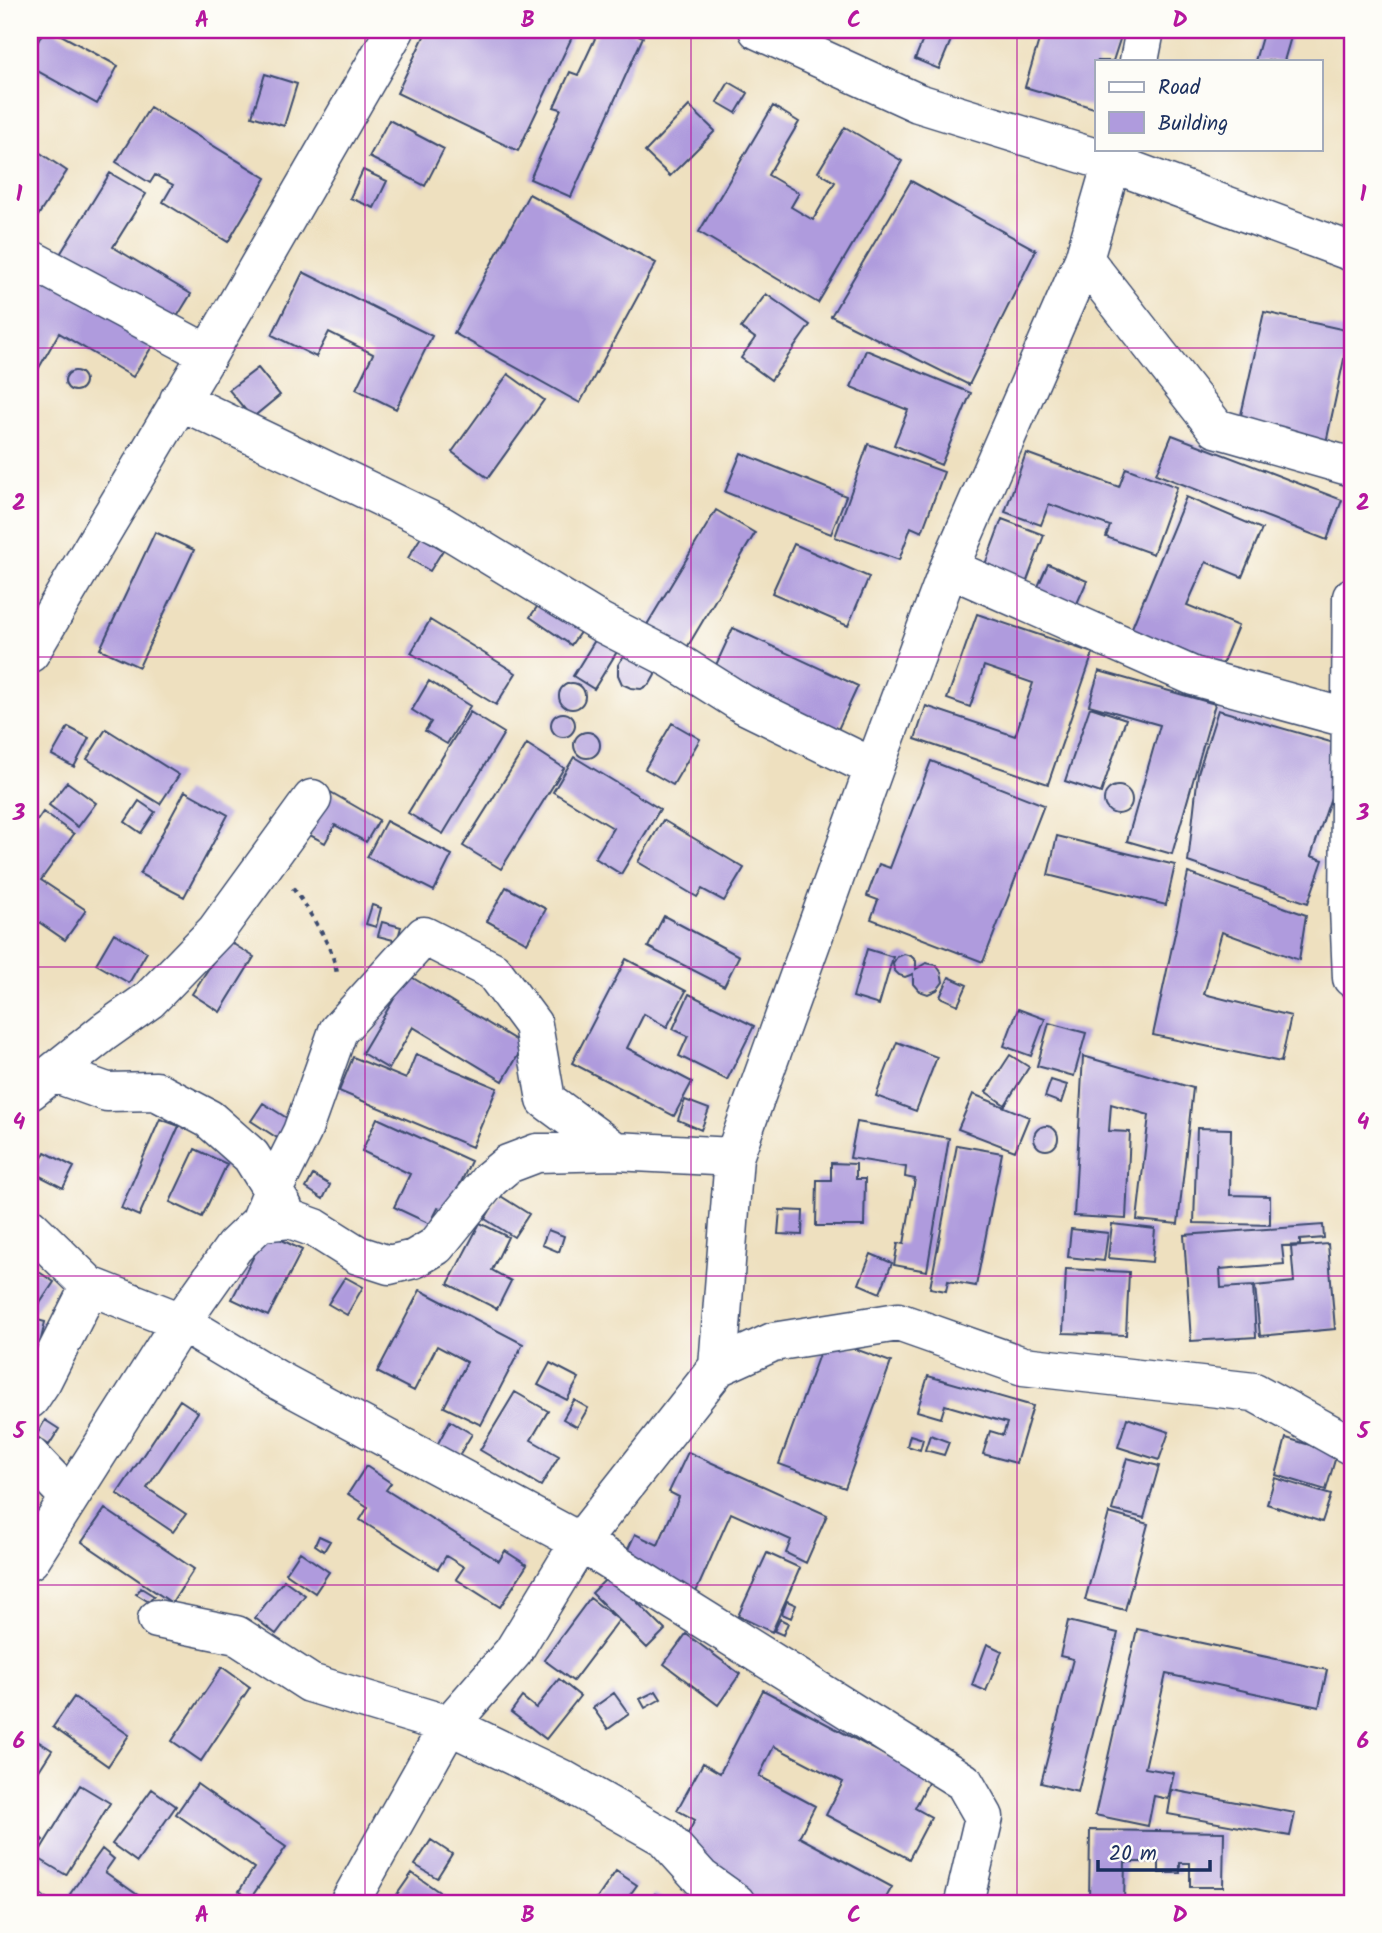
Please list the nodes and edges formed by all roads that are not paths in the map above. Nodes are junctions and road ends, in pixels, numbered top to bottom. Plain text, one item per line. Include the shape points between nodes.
1 (395, 30) edge
2 (758, 30) edge
3 (1145, 30) edge
4 (1139, 60) edge
5 (1114, 156) edge
6 (1352, 252) edge
7 (30, 259) edge
8 (1084, 259) junction
9 (208, 354) junction
10 (179, 400) junction
11 (1352, 467) edge
12 (948, 568) junction
13 (1352, 597) edge
14 (30, 653) edge
15 (1350, 719) junction
16 (874, 768) junction
17 (312, 799) dead end
18 (1352, 978) edge
19 (42, 1082) edge
20 (615, 1151) junction
21 (734, 1157) junction
22 (274, 1210) junction
23 (30, 1227) edge
24 (90, 1286) junction
25 (181, 1322) junction
26 (718, 1367) junction
27 (30, 1399) edge
28 (1352, 1446) edge
29 (30, 1456) edge
30 (69, 1496) junction
31 (580, 1542) junction
32 (30, 1560) edge
33 (157, 1619) dead end
34 (449, 1726) junction
35 (965, 1898) dead end
36 (349, 1903) edge
37 (736, 1903) edge

1 - 9 street
2 - 5 street via 918,103
3 - 4 street
5 - 6 street
5 - 8 street
7 - 9 street
8 - 11 street via 1216,428
8 - 12 street
9 - 10 street
10 - 14 street
10 - 16 street via 442,526 743,704
12 - 15 street via 1193,676
12 - 16 street
13 - 15 street
15 - 18 street
16 - 21 street
17 - 19 street via 216,931 149,1000
19 - 22 street via 107,1092 156,1091 209,1119 251,1156
20 - 21 street
20 - 22 street via 537,1153 508,1164 490,1179 436,1246 414,1259 389,1265 358,1255
20 - 22 street via 546,1100 533,1025 493,971 424,936 338,1031
21 - 26 street
22 - 25 street via 234,1248
23 - 24 street
24 - 25 street
24 - 27 street
25 - 30 street
25 - 31 street via 276,1379
26 - 28 street via 773,1342 898,1322 1023,1366 1254,1392
26 - 31 street
29 - 30 street
30 - 32 street
31 - 34 street via 513,1652
31 - 35 street via 964,1782 984,1817
33 - 34 street via 236,1635 310,1683
34 - 36 street
34 - 37 street via 564,1780 664,1838 701,1878

